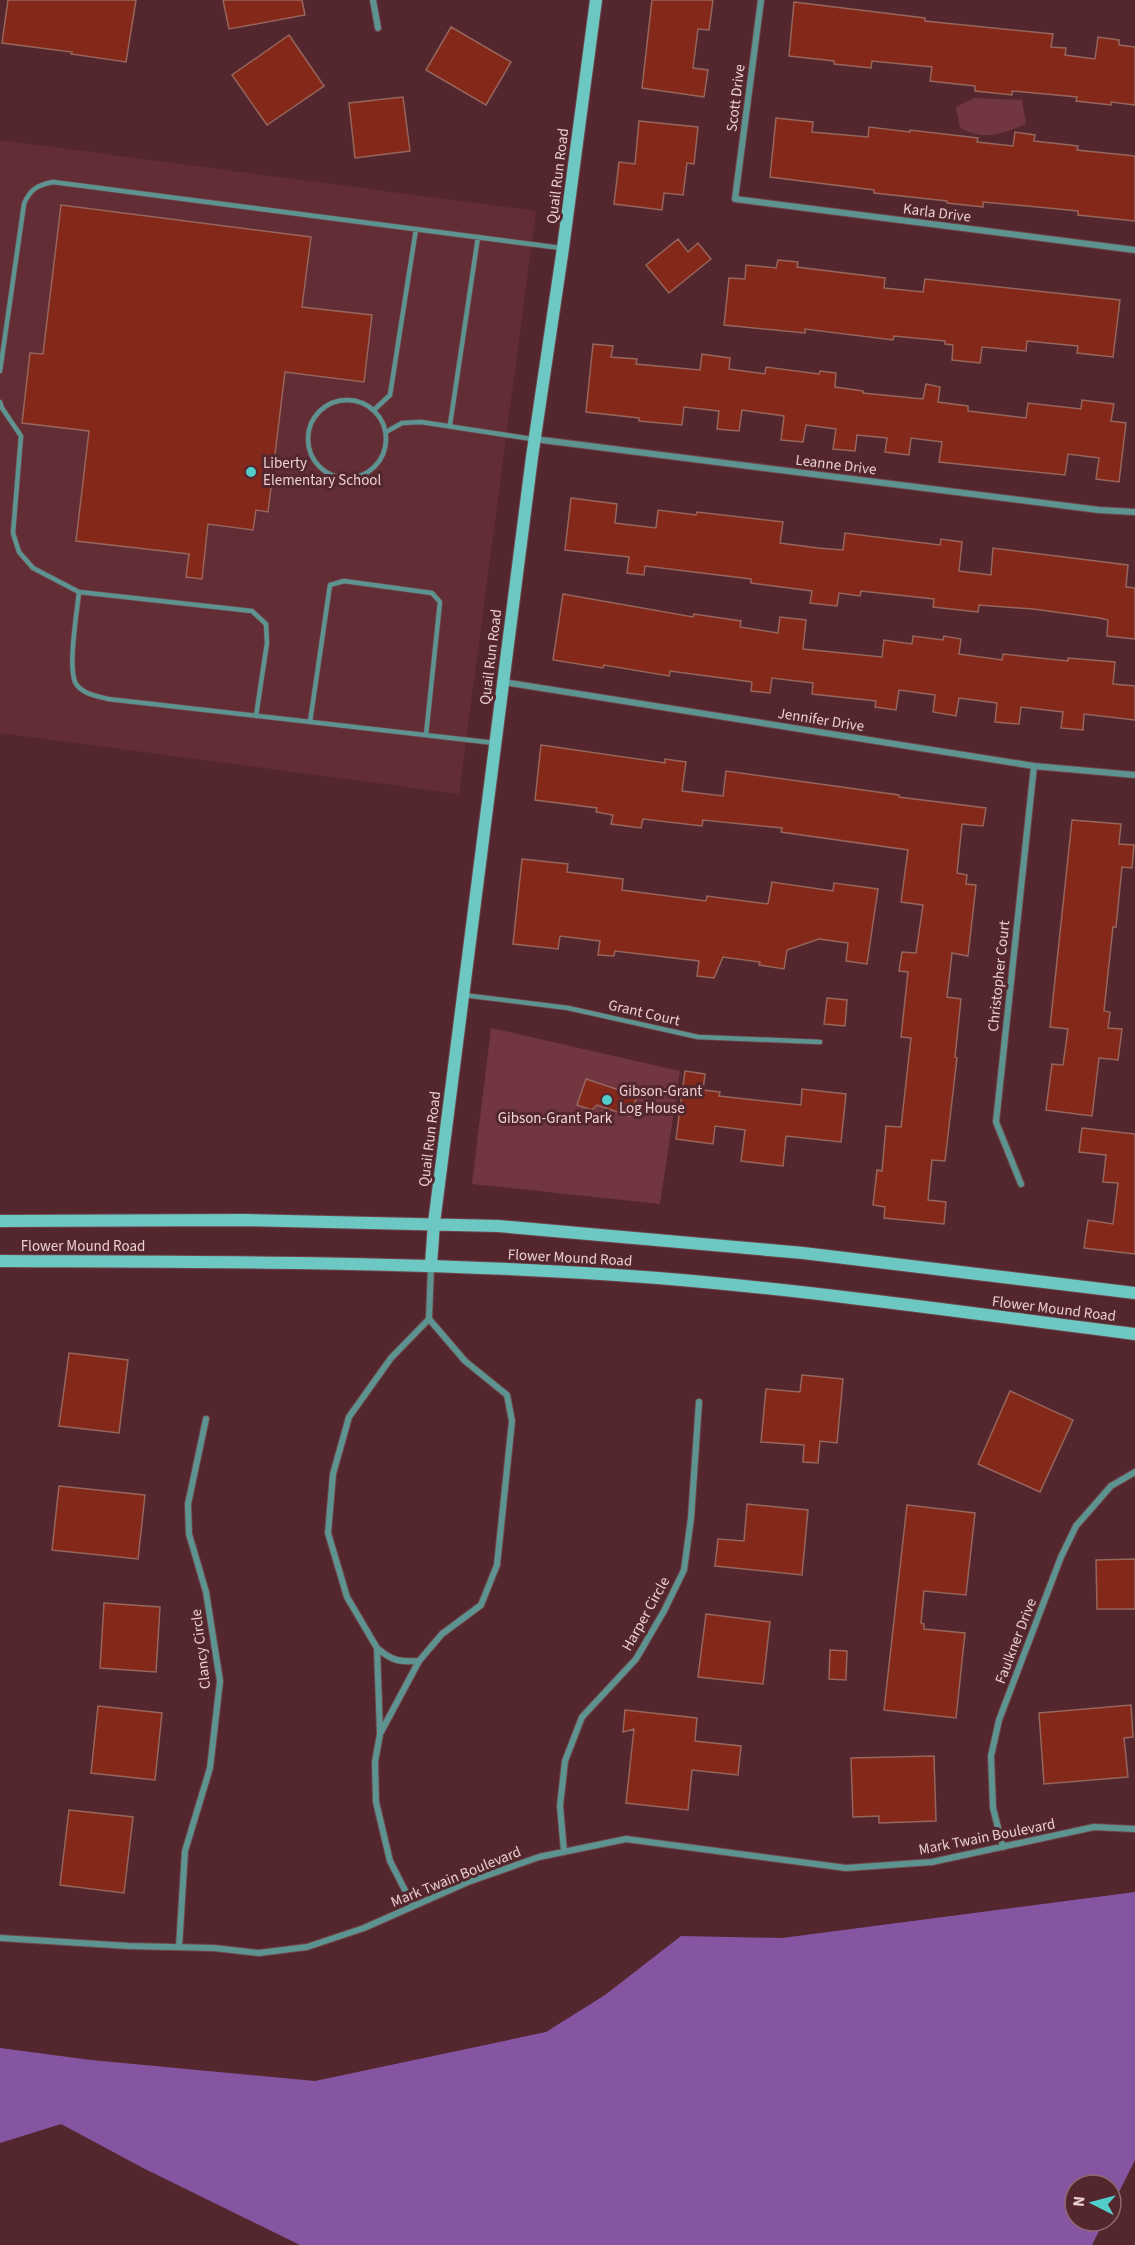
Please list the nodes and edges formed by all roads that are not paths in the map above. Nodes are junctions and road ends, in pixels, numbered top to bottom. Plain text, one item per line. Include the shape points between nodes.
1 (373, 0) edge
2 (596, 0) edge
3 (761, 0) edge
4 (378, 28) dead end
5 (735, 199) joint
6 (416, 229) junction
7 (478, 237) junction
8 (563, 248) junction
9 (1135, 250) edge
10 (0, 371) edge
11 (0, 402) edge
12 (374, 410) junction
13 (450, 425) junction
14 (386, 432) junction
15 (534, 439) junction
16 (1135, 512) edge
17 (79, 592) junction
18 (503, 682) junction
19 (256, 716) junction
20 (310, 722) junction
21 (426, 735) junction
22 (496, 743) junction
23 (1034, 766) junction
24 (1135, 775) edge
25 (463, 995) junction
26 (820, 1042) dead end
27 (1021, 1184) dead end
28 (0, 1221) edge
29 (434, 1223) junction
30 (0, 1261) edge
31 (431, 1265) junction
32 (1135, 1293) edge
33 (429, 1319) junction
34 (1135, 1334) edge
35 (699, 1402) dead end
36 (206, 1419) dead end
37 (1135, 1472) edge
38 (377, 1648) junction
39 (419, 1661) junction
40 (380, 1734) junction
41 (1135, 1829) edge
42 (1003, 1847) junction
43 (564, 1852) junction
44 (413, 1906) junction
45 (0, 1938) edge
46 (179, 1947) junction

1 - 4 street
2 - 8 main road, Quail Run Road
3 - 5 street, Scott Drive
5 - 9 street, Karla Drive
6 - 7 lane
6 - 10 lane via 53,182 39,185 28,193 24,204
6 - 12 lane via 390,395
7 - 8 lane
7 - 13 lane
8 - 15 main road, Quail Run Road
11 - 17 lane via 21,436 12,533 19,552 33,568
12 - 14 lane
12 - 14 lane via 352,399 327,404 317,412 307,435 314,461 336,477 363,476 382,457
13 - 14 lane via 402,423
13 - 15 lane
15 - 16 street, Leanne Drive
15 - 18 main road, Quail Run Road
17 - 19 lane via 72,669 76,684 90,695
17 - 19 lane via 252,611 266,624 267,643
18 - 22 main road, Quail Run Road
18 - 23 street, Jennifer Drive
19 - 20 lane
20 - 21 lane
20 - 21 lane via 330,585 345,581 432,593 440,602
21 - 22 lane
22 - 25 main road, Quail Run Road
23 - 24 street, Jennifer Drive
23 - 27 street, Christopher Court via 996,1122
25 - 26 lane, Grant Court via 568,1008 698,1037
25 - 29 main road, Quail Run Road
28 - 29 main road, Flower Mound Road
29 - 31 main road, Quail Run Road
29 - 32 main road, Flower Mound Road via 791,1251
30 - 31 main road, Flower Mound Road
31 - 33 street, Quail Run Road
31 - 34 main road, Flower Mound Road via 770,1288
33 - 38 street via 391,1358 349,1417 333,1474 328,1533 347,1597
33 - 39 street via 465,1361 507,1395 512,1421 497,1565 481,1605 442,1634
35 - 43 street, Harper Circle via 684,1570 636,1659 582,1717 565,1761 560,1806
36 - 46 street, Clancy Circle via 189,1504 189,1534 206,1592 220,1681 210,1768 185,1851
37 - 42 street, Faulkner Drive via 1111,1486 1076,1526 999,1720 991,1756 993,1808
38 - 39 street via 388,1658
38 - 40 street
39 - 40 street
40 - 44 street via 375,1762 376,1802 390,1861
41 - 42 street, Mark Twain Boulevard via 1094,1827
42 - 43 street, Mark Twain Boulevard via 932,1862 846,1868 626,1839
43 - 44 street, Mark Twain Boulevard via 468,1882
44 - 46 street, Mark Twain Boulevard via 307,1947 259,1953
45 - 46 street, Mark Twain Boulevard

